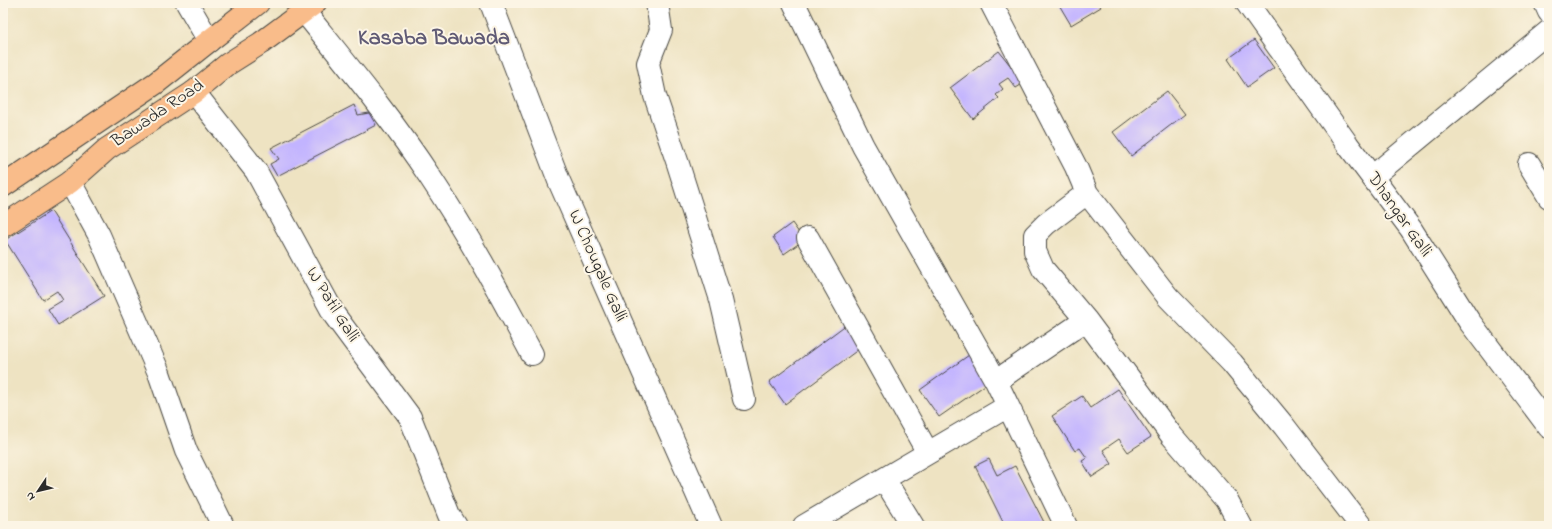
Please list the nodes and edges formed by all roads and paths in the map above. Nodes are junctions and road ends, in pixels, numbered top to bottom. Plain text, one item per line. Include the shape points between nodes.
1 (187, 3) edge
2 (258, 3) edge
3 (491, 3) edge
4 (657, 3) edge
5 (794, 3) edge
6 (991, 3) edge
7 (1247, 3) edge
8 (1545, 3) edge
9 (309, 7) edge
10 (1549, 12) edge
11 (1549, 31) edge
12 (209, 40) junction
13 (194, 92) junction
14 (1529, 164) dead end
15 (1372, 177) junction
16 (70, 182) junction
17 (3, 186) edge
18 (1087, 193) junction
19 (1549, 197) edge
20 (3, 226) edge
21 (808, 238) dead end
22 (1086, 320) junction
23 (532, 354) dead end
24 (996, 381) junction
25 (744, 399) dead end
26 (1008, 406) junction
27 (1549, 428) edge
28 (928, 453) junction
29 (884, 479) junction
30 (223, 526) edge
31 (456, 526) edge
32 (710, 526) edge
33 (804, 526) edge
34 (913, 526) edge
35 (1066, 526) edge
36 (1241, 526) edge
37 (1362, 526) edge

1 - 12 street
2 - 12 main road, Bawada Road
3 - 32 street, W Chougale Galli via 559,181
4 - 25 street via 661,30 648,63 655,96 721,300
5 - 24 street via 863,146
6 - 18 street
7 - 15 street, Dhangar Galli
8 - 10 street
9 - 13 main road, Bawada Road via 228,64
9 - 23 street via 430,177 493,281
11 - 15 street
12 - 17 main road, Bawada Road via 156,83
13 - 16 main road, Bawada Road via 107,149
13 - 31 street, W Patil Galli via 256,171 335,316 410,417 449,515
14 - 19 street
15 - 27 street, Dhangar Galli via 1411,229 1469,321
16 - 20 main road, Bawada Road
16 - 30 street via 99,235 159,373 186,451
18 - 22 street via 1035,235 1035,251 1043,269
18 - 37 street via 1168,297 1232,363
21 - 28 street
22 - 24 street
22 - 36 street via 1172,436 1227,500
24 - 26 street
26 - 28 street
26 - 35 street
28 - 29 street
29 - 33 street
29 - 34 street

